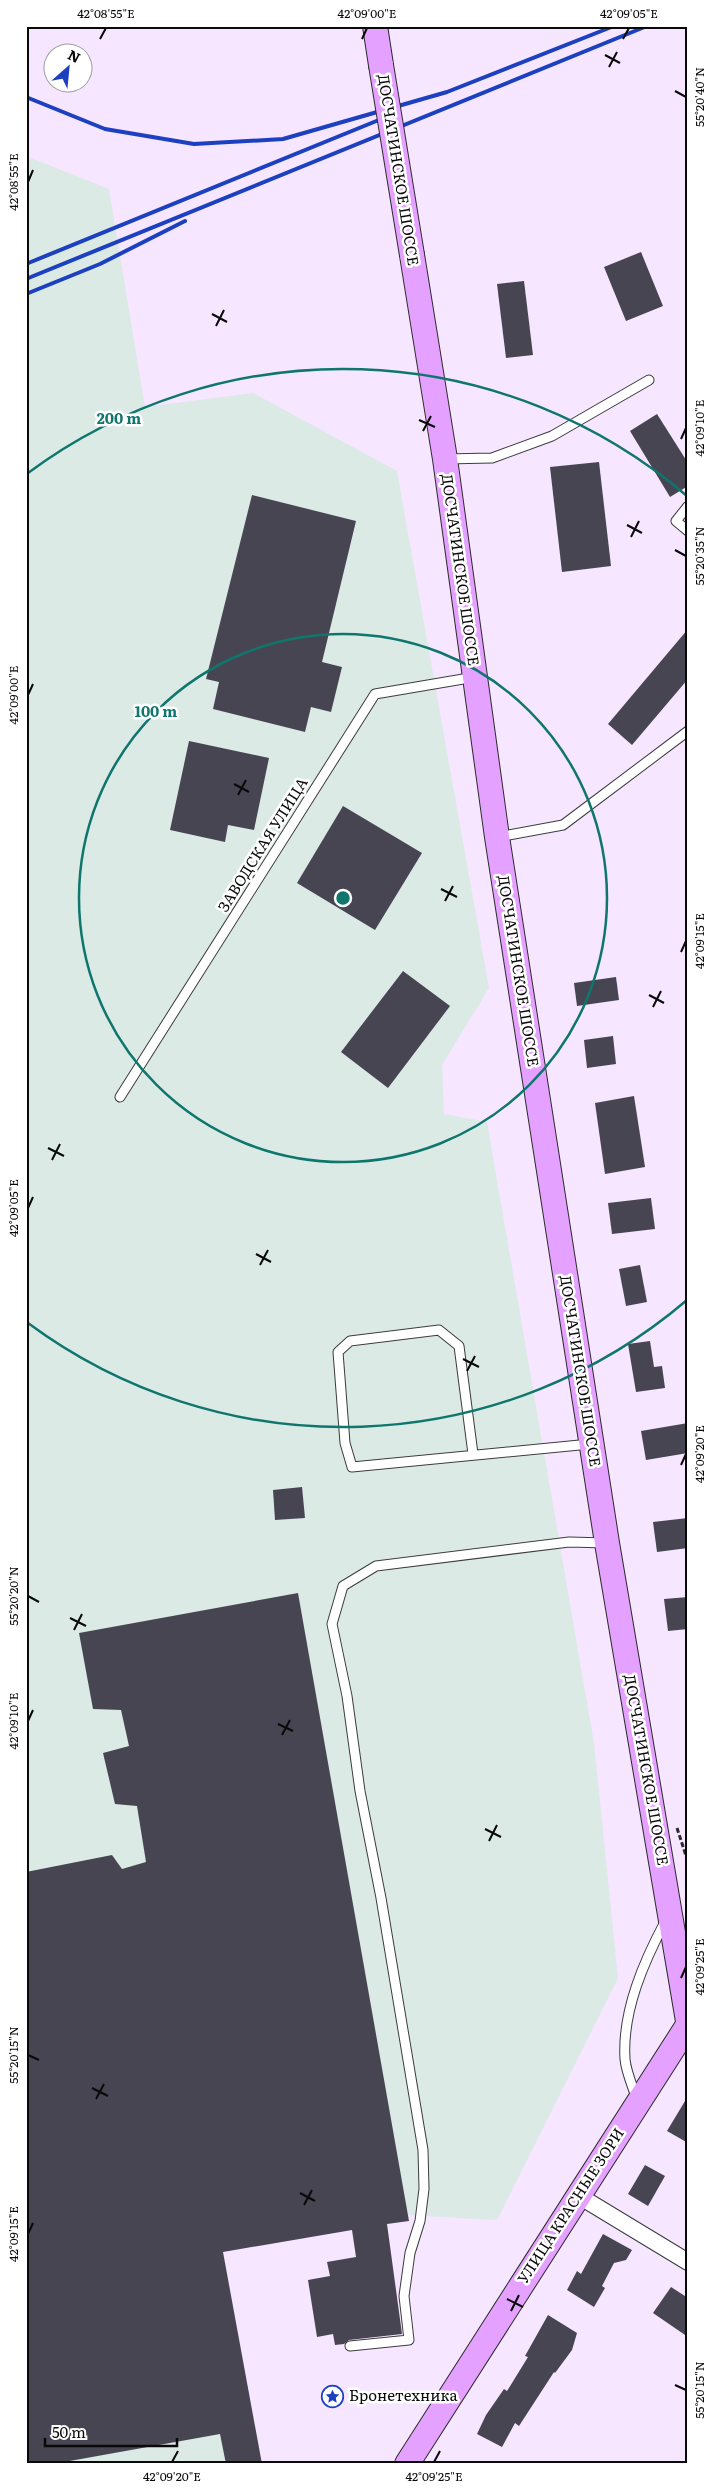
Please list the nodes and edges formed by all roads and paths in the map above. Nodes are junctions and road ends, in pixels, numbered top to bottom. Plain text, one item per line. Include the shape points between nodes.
1 (375, 26) edge
2 (649, 380) dead end
3 (445, 459) junction
4 (688, 506) edge
5 (688, 531) edge
6 (475, 677) junction
7 (688, 731) edge
8 (497, 837) junction
9 (120, 1097) dead end
10 (592, 1444) junction
11 (473, 1454) junction
12 (607, 1543) junction
13 (680, 1835) dead end
14 (687, 1862) edge
15 (679, 1920) edge
16 (688, 2023) edge
17 (638, 2103) junction
18 (579, 2196) junction
19 (688, 2262) edge
20 (350, 2346) dead end
21 (406, 2464) edge

1 - 3 street, ДОСЧАТИНСКОЕ ШОССЕ, bridge
2 - 3 lane via 552,436 492,458
3 - 6 street, ДОСЧАТИНСКОЕ ШОССЕ
4 - 5 lane via 676,520
6 - 8 street, ДОСЧАТИНСКОЕ ШОССЕ
6 - 9 lane, ЗАВОДСКАЯ УЛИЦА via 375,694
7 - 8 lane via 562,825
8 - 10 street, ДОСЧАТИНСКОЕ ШОССЕ
10 - 11 lane
10 - 12 street, ДОСЧАТИНСКОЕ ШОССЕ
11 - 11 lane via 352,1467 345,1443 338,1352 350,1341 439,1330 460,1346
12 - 15 street, ДОСЧАТИНСКОЕ ШОССЕ
12 - 20 lane via 568,1542 376,1566 343,1586 332,1624 412,2079 423,2150 424,2189 404,2296 409,2340
13 - 14 path
15 - 16 street, ДОСЧАТИНСКОЕ ШОССЕ
15 - 17 lane via 648,1952 626,2026 625,2061
16 - 17 street, УЛИЦА КРАСНЫЕ ЗОРИ
17 - 18 street, УЛИЦА КРАСНЫЕ ЗОРИ
18 - 19 street
18 - 21 street, УЛИЦА КРАСНЫЕ ЗОРИ

